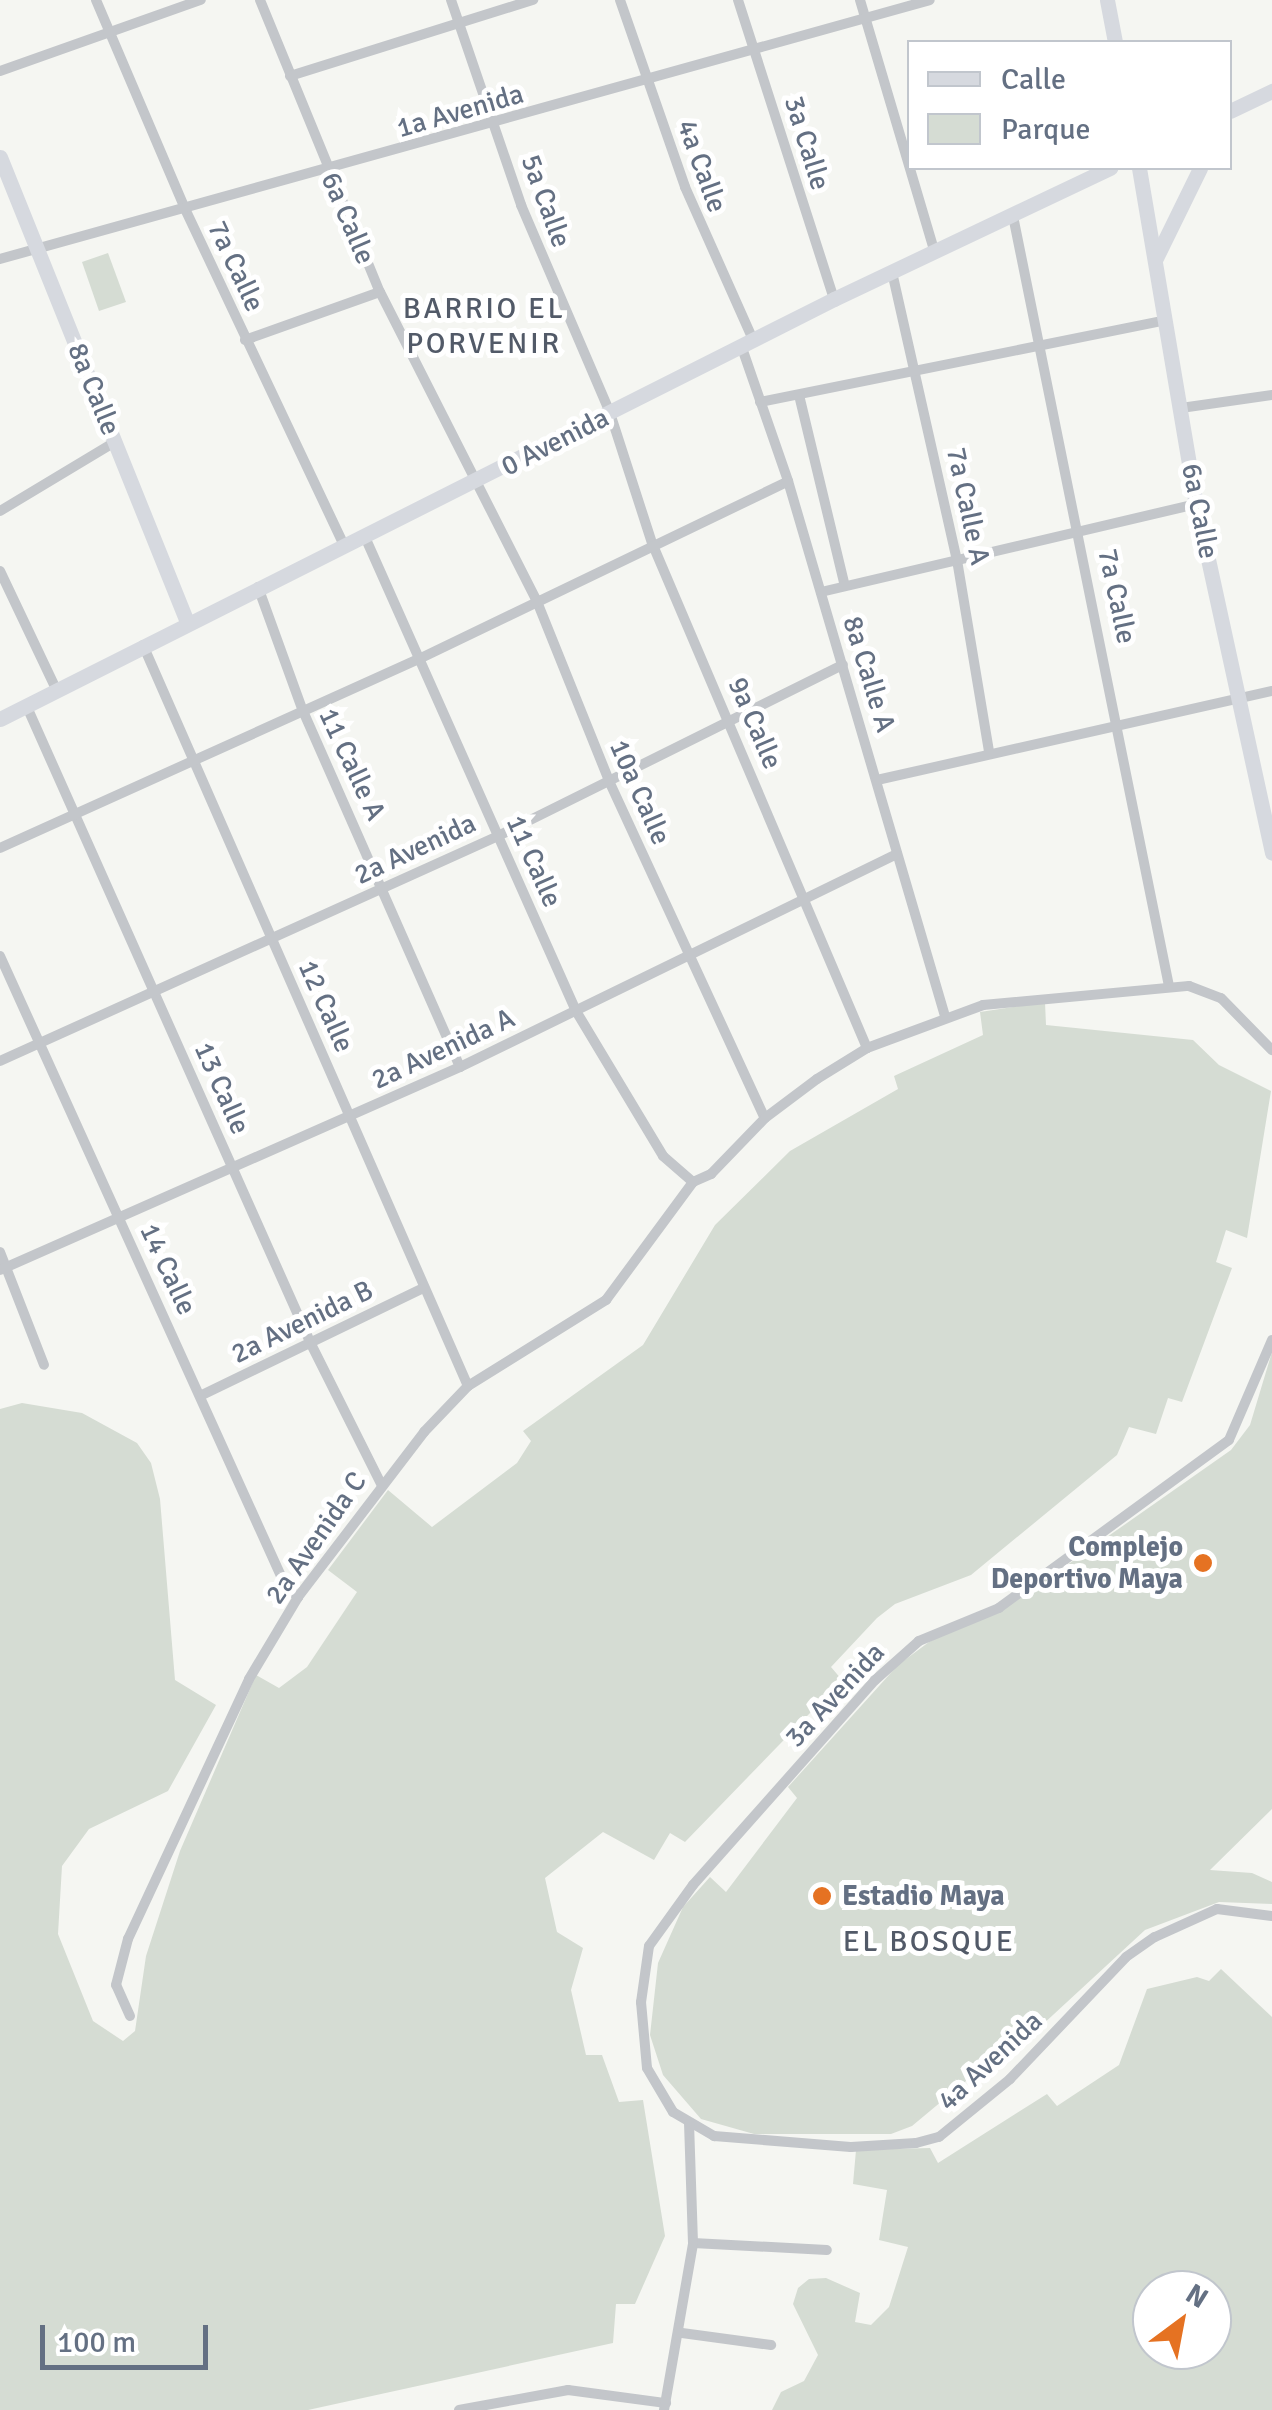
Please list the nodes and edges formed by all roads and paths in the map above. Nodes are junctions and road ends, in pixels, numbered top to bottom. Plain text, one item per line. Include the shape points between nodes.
1 (96, 0) edge
2 (200, 0) edge
3 (260, 0) edge
4 (451, 0) edge
5 (533, 0) edge
6 (620, 0) edge
7 (738, 0) edge
8 (860, 0) edge
9 (930, 0) edge
10 (1107, 0) edge
11 (865, 22) junction
12 (458, 23) junction
13 (110, 33) junction
14 (1115, 40) edge
15 (755, 53) junction
16 (0, 71) edge
17 (290, 76) junction
18 (648, 82) junction
19 (1272, 91) edge
20 (1234, 112) edge
21 (495, 124) junction
22 (0, 157) edge
23 (907, 161) edge
24 (910, 170) edge
25 (1106, 170) edge
26 (1139, 170) edge
27 (1199, 170) edge
28 (328, 171) junction
29 (186, 211) junction
30 (1013, 216) junction
31 (38, 250) junction
32 (935, 254) junction
33 (0, 259) edge
34 (1156, 259) junction
35 (892, 272) junction
36 (380, 292) junction
37 (834, 298) junction
38 (1165, 320) junction
39 (245, 340) junction
40 (748, 345) junction
41 (1040, 346) junction
42 (916, 367) junction
43 (799, 395) junction
44 (1272, 395) edge
45 (760, 402) junction
46 (1181, 408) junction
47 (610, 413) junction
48 (115, 442) junction
49 (478, 482) junction
50 (788, 482) junction
51 (1196, 504) junction
52 (0, 511) edge
53 (1080, 526) junction
54 (365, 537) junction
55 (652, 543) junction
56 (344, 546) junction
57 (957, 560) junction
58 (0, 571) edge
59 (846, 586) junction
60 (258, 587) junction
61 (821, 592) junction
62 (536, 600) junction
63 (188, 622) junction
64 (143, 645) junction
65 (421, 658) junction
66 (843, 665) junction
67 (56, 691) junction
68 (1272, 691) edge
69 (1243, 697) junction
70 (27, 707) junction
71 (303, 711) junction
72 (729, 718) junction
73 (0, 719) edge
74 (1121, 723) junction
75 (989, 752) junction
76 (190, 764) junction
77 (877, 780) junction
78 (609, 781) junction
79 (76, 814) junction
80 (498, 836) junction
81 (0, 848) edge
82 (1272, 853) edge
83 (898, 854) junction
84 (385, 888) junction
85 (804, 901) junction
86 (272, 939) junction
87 (689, 953) junction
88 (0, 956) edge
89 (1169, 986) junction
90 (154, 990) junction
91 (576, 1011) junction
92 (945, 1016) junction
93 (38, 1043) junction
94 (867, 1048) junction
95 (1272, 1050) edge
96 (0, 1061) edge
97 (460, 1067) junction
98 (351, 1117) junction
99 (765, 1118) junction
100 (234, 1170) junction
101 (693, 1182) junction
102 (118, 1217) junction
103 (0, 1252) edge
104 (4, 1269) edge
105 (421, 1289) junction
106 (1272, 1340) edge
107 (312, 1344) junction
108 (44, 1365) dead end
109 (468, 1386) junction
110 (202, 1394) junction
111 (381, 1484) junction
112 (298, 1597) junction
113 (1272, 1916) edge
114 (130, 2016) dead end
115 (694, 2128) junction
116 (693, 2243) junction
117 (826, 2250) dead end
118 (682, 2333) junction
119 (771, 2345) dead end
120 (665, 2406) edge
121 (458, 2410) edge

1 - 13 street, 7a Calle
2 - 13 street
3 - 17 street, 6a Calle
4 - 12 street, 5a Calle
5 - 12 street
6 - 18 street, 4a Calle
7 - 15 street, 3a Calle
8 - 11 street
9 - 11 street, 1a Avenida
10 - 14 street
11 - 15 street, 1a Avenida
11 - 23 street
12 - 17 street
12 - 21 street, 5a Calle
13 - 16 street
13 - 29 street, 7a Calle
15 - 18 street, 1a Avenida
15 - 37 street, 3a Calle
17 - 28 street, 6a Calle
18 - 21 street, 1a Avenida
18 - 40 street, 4a Calle
19 - 20 street
21 - 28 street, 1a Avenida
21 - 47 street, 5a Calle via 546,268
22 - 31 street, 8a Calle
24 - 32 street
25 - 30 street, 0 Avenida
26 - 34 street, 6a Calle
27 - 34 street
28 - 29 street, 1a Avenida
28 - 36 street, 6a Calle
29 - 31 street, 1a Avenida
29 - 39 street, 7a Calle
30 - 32 street, 0 Avenida
30 - 41 street, 7a Calle
31 - 33 street, 1a Avenida
31 - 48 street, 8a Calle
32 - 35 street, 0 Avenida
34 - 38 street, 6a Calle
35 - 37 street, 0 Avenida
35 - 42 street, 7a Calle A
36 - 39 street
36 - 49 street, 6a Calle
37 - 40 street, 0 Avenida
38 - 41 street
38 - 46 street, 6a Calle
39 - 56 street, 7a Calle
40 - 45 street, 8a Calle A
40 - 47 street, 0 Avenida
41 - 42 street
41 - 53 street, 7a Calle
42 - 43 street
42 - 57 street, 7a Calle A
43 - 45 street
43 - 59 street
44 - 46 street
45 - 50 street, 8a Calle A
46 - 51 street, 6a Calle
47 - 49 street, 0 Avenida
47 - 55 street, 9a Calle
48 - 52 street
48 - 63 street, 8a Calle
49 - 54 street, 0 Avenida
49 - 62 street, 10a Calle
50 - 55 street
50 - 61 street, 8a Calle A
51 - 53 street
51 - 69 street, 6a Calle
53 - 57 street
53 - 74 street, 7a Calle
54 - 56 street, 0 Avenida
54 - 65 street, 11 Calle
55 - 62 street
55 - 72 street, 9a Calle
56 - 60 street, 0 Avenida
57 - 59 street
57 - 75 street, 7a Calle A
58 - 67 street
59 - 61 street
60 - 63 street, 0 Avenida
60 - 71 street, 11 Calle A
61 - 66 street, 8a Calle A
62 - 65 street
62 - 78 street, 10a Calle
63 - 64 street, 0 Avenida
64 - 67 street, 0 Avenida
64 - 76 street, 12 Calle
65 - 71 street
65 - 80 street, 11 Calle
66 - 72 street, 2a Avenida
66 - 77 street, 8a Calle A
67 - 70 street, 0 Avenida
68 - 69 street
69 - 74 street
69 - 82 street, 6a Calle
70 - 73 street, 0 Avenida
70 - 79 street, 13 Calle
71 - 76 street
71 - 84 street, 11 Calle A
72 - 78 street, 2a Avenida
72 - 85 street, 9a Calle
74 - 75 street
74 - 89 street, 7a Calle
75 - 77 street
76 - 79 street
76 - 86 street, 12 Calle
77 - 83 street, 8a Calle A
78 - 80 street, 2a Avenida
78 - 87 street, 10a Calle
79 - 81 street
79 - 90 street, 13 Calle
80 - 84 street, 2a Avenida
80 - 91 street, 11 Calle
83 - 85 street, 2a Avenida A
83 - 92 street, 8a Calle A
84 - 86 street, 2a Avenida
84 - 97 street, 11 Calle A
85 - 87 street, 2a Avenida A
85 - 94 street, 9a Calle
86 - 90 street, 2a Avenida
86 - 98 street, 12 Calle
87 - 91 street, 2a Avenida A
87 - 99 street, 10a Calle
88 - 93 street, 14 Calle
89 - 92 street, 2a Avenida C via 1017,1000
89 - 95 street, 2a Avenida C via 1221,998
90 - 93 street, 2a Avenida
90 - 100 street, 13 Calle
91 - 97 street, 2a Avenida A
91 - 101 street, 11 Calle via 664,1156
92 - 94 street, 2a Avenida C
93 - 96 street, 2a Avenida
93 - 102 street, 14 Calle
94 - 99 street, 2a Avenida C
97 - 98 street, 2a Avenida A
98 - 100 street, 2a Avenida A
98 - 105 street, 12 Calle
99 - 101 street, 2a Avenida C via 711,1174
100 - 102 street, 2a Avenida A
100 - 107 street, 13 Calle
101 - 109 street, 2a Avenida C via 606,1300
102 - 104 street, 2a Avenida A
102 - 110 street, 14 Calle
103 - 104 street
104 - 108 street
105 - 107 street, 2a Avenida B
105 - 109 street, 12 Calle
106 - 115 street, 3a Avenida via 1230,1440 998,1608 919,1641 874,1680 664,1921 643,1972 641,2036 658,2091
107 - 110 street, 2a Avenida B
107 - 111 street, 13 Calle
109 - 111 street, 2a Avenida C
110 - 112 street, 14 Calle via 284,1585
111 - 112 street, 2a Avenida C
112 - 114 street, 2a Avenida C via 249,1679 128,1938 116,1985
113 - 115 street, 4a Avenida via 1217,1909 1155,1937 1126,1957 1010,2079 940,2136 851,2147 748,2142
115 - 116 street
116 - 117 street
116 - 118 street
118 - 119 street
118 - 120 street
120 - 121 street via 568,2390

